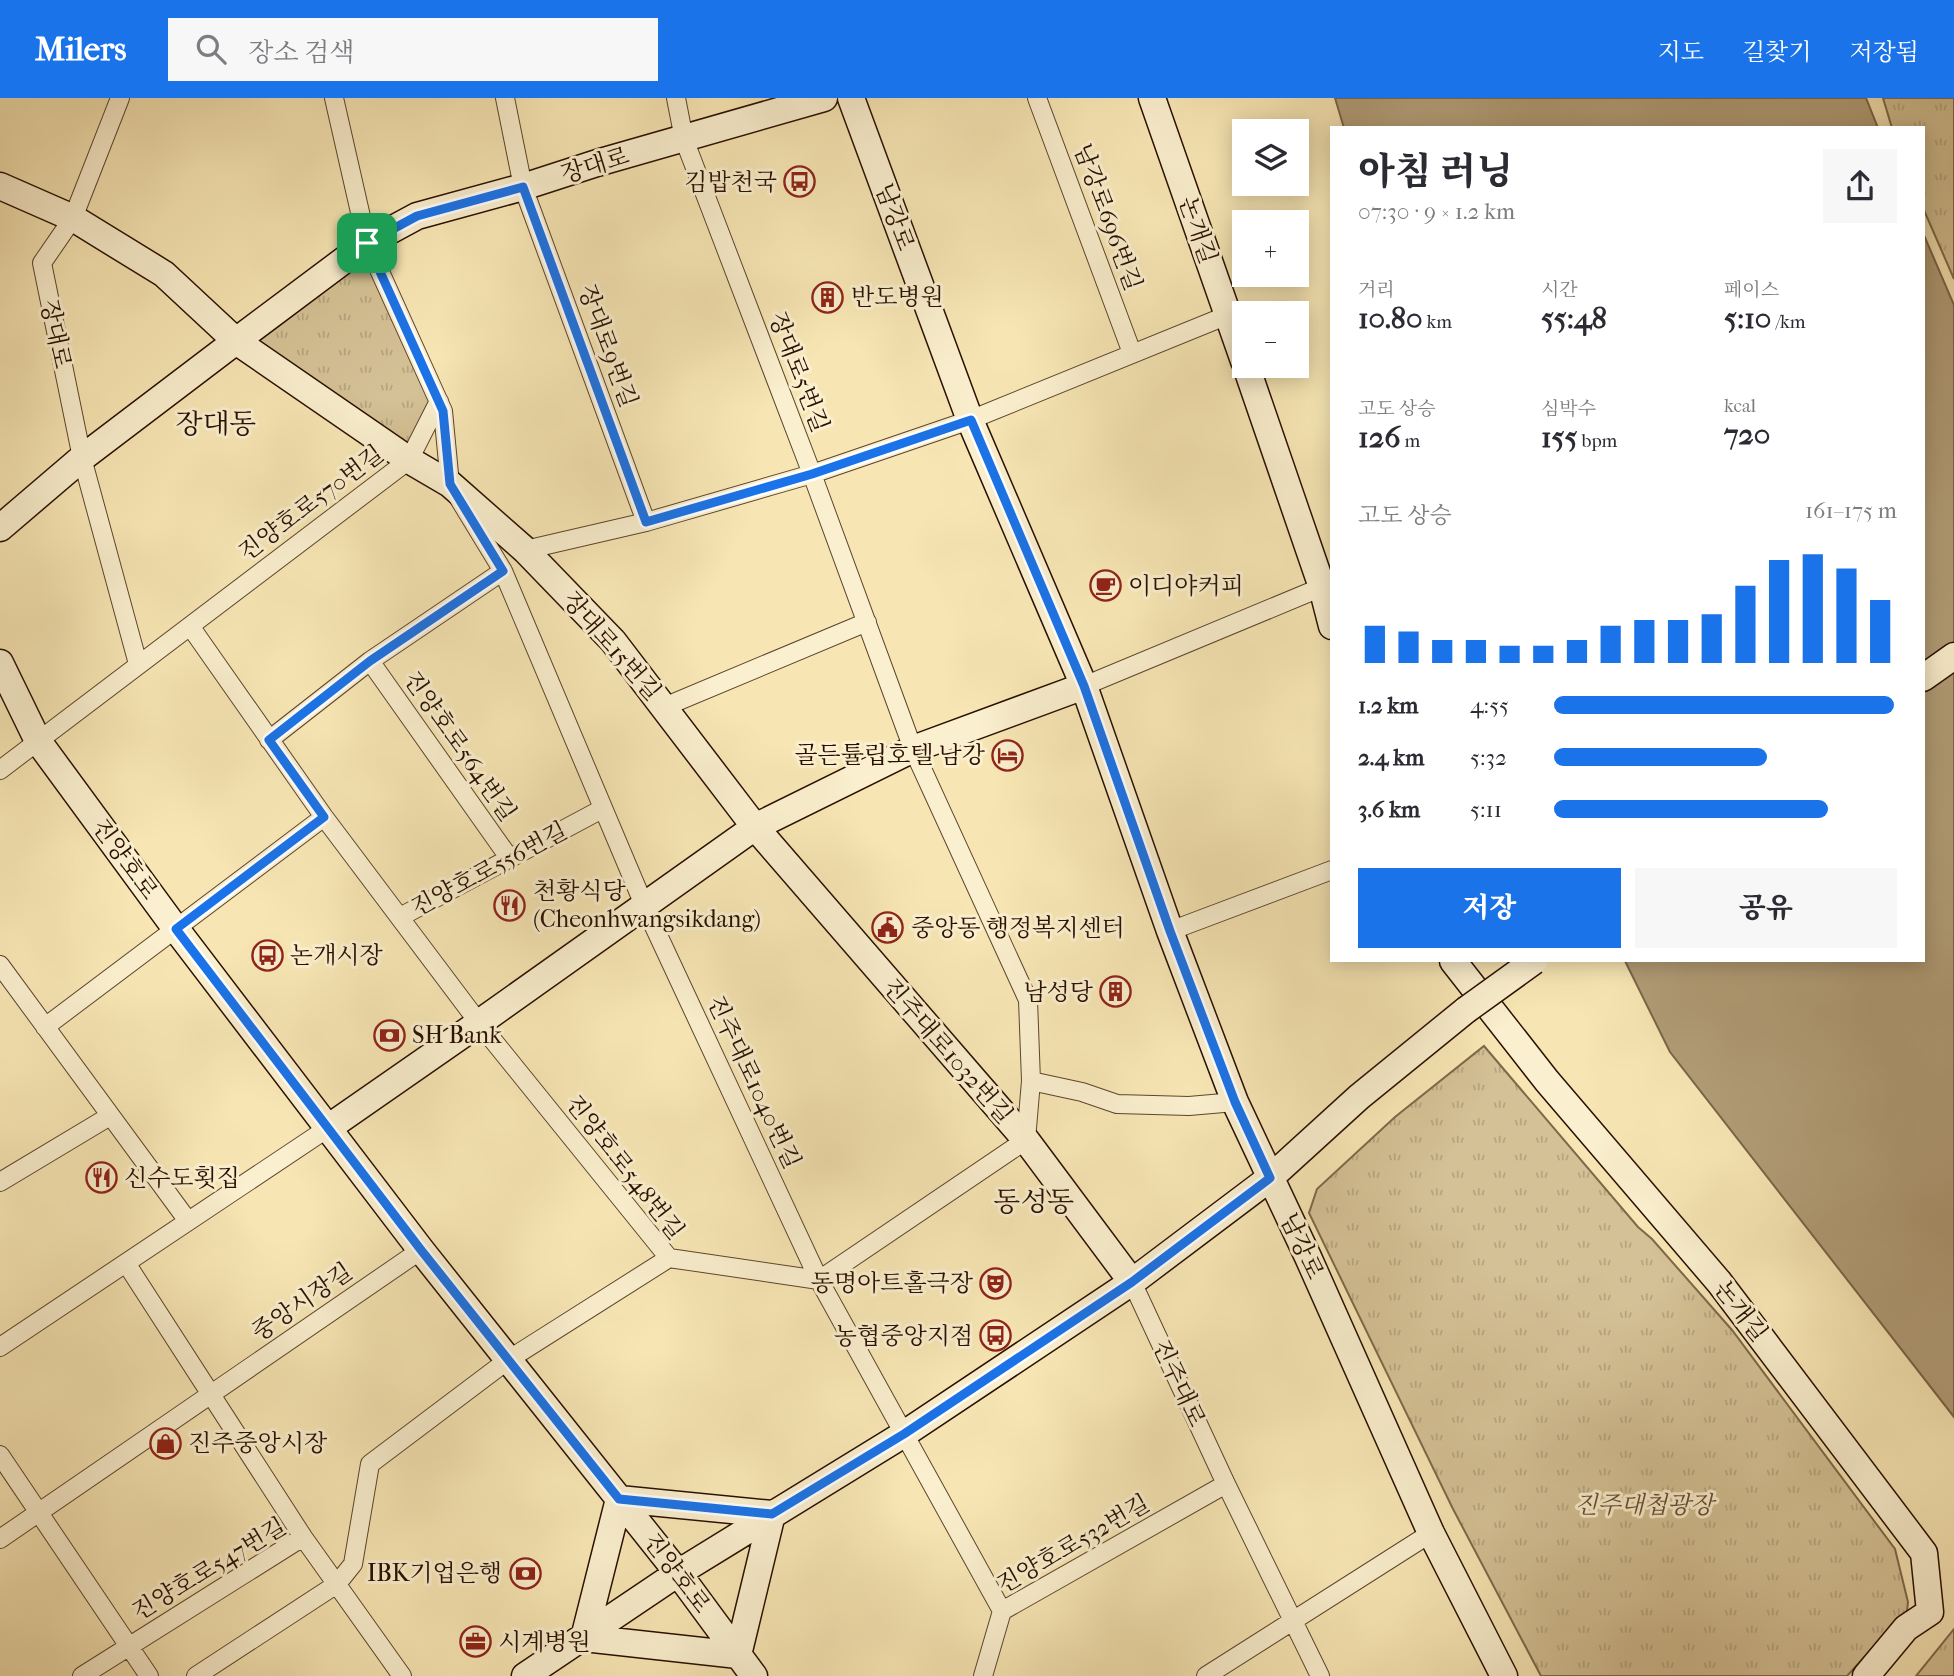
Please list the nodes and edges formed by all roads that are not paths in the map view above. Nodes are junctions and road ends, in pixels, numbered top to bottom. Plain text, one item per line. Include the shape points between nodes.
1 (120, 98) edge
2 (334, 98) edge
3 (505, 98) edge
4 (676, 98) edge
5 (824, 98) edge
6 (851, 98) edge
7 (1037, 98) edge
8 (1152, 98) edge
9 (684, 139) junction
10 (0, 186) edge
11 (523, 187) junction
12 (73, 218) junction
13 (367, 243) junction
14 (1228, 315) junction
15 (1232, 327) edge
16 (236, 341) junction
17 (1132, 353) junction
18 (1250, 378) edge
19 (439, 401) junction
20 (971, 420) junction
21 (82, 458) junction
22 (409, 460) junction
23 (812, 474) junction
24 (450, 484) junction
25 (6, 516) edge
26 (646, 522) junction
27 (525, 550) junction
28 (503, 571) junction
29 (1322, 587) junction
30 (1330, 618) edge
31 (867, 622) junction
32 (190, 626) junction
33 (1954, 656) edge
34 (370, 661) junction
35 (0, 663) edge
36 (138, 664) junction
37 (1925, 677) edge
38 (1084, 686) junction
39 (664, 707) junction
40 (269, 740) junction
41 (38, 741) junction
42 (914, 749) junction
43 (0, 770) edge
44 (602, 809) junction
45 (324, 817) junction
46 (755, 827) junction
47 (510, 859) junction
48 (1330, 871) edge
49 (644, 905) junction
50 (400, 917) junction
51 (176, 929) junction
52 (1170, 931) junction
53 (1454, 962) edge
54 (1533, 962) edge
55 (0, 965) edge
56 (479, 1023) junction
57 (45, 1027) junction
58 (1031, 1081) junction
59 (1235, 1102) junction
60 (110, 1116) junction
61 (328, 1128) junction
62 (1026, 1140) junction
63 (3, 1173) edge
64 (1270, 1178) junction
65 (188, 1221) junction
66 (421, 1250) junction
67 (669, 1258) junction
68 (126, 1263) junction
69 (820, 1280) junction
70 (1132, 1282) junction
71 (0, 1347) edge
72 (508, 1360) junction
73 (211, 1395) junction
74 (904, 1434) junction
75 (0, 1455) edge
76 (1226, 1485) junction
77 (619, 1499) junction
78 (38, 1514) junction
79 (772, 1514) junction
80 (1431, 1533) junction
81 (303, 1537) junction
82 (0, 1539) edge
83 (678, 1573) junction
84 (337, 1584) junction
85 (1002, 1611) junction
86 (1292, 1621) junction
87 (584, 1637) junction
88 (127, 1646) junction
89 (738, 1655) junction
90 (82, 1676) edge
91 (149, 1676) edge
92 (196, 1676) edge
93 (402, 1676) edge
94 (525, 1676) edge
95 (754, 1676) edge
96 (983, 1676) edge
97 (1206, 1676) edge
98 (1320, 1676) edge
99 (1504, 1676) edge
100 (1866, 1676) edge

1 - 12 street, 장대로
2 - 13 street
3 - 11 street, 장대로9번길
4 - 9 street, 장대로5번길
5 - 9 street, 장대로
6 - 20 street, 남강로
7 - 17 street, 남강로696번길
8 - 14 street, 논개길
9 - 11 street, 장대로
9 - 23 street, 장대로5번길
10 - 12 street
11 - 13 street, 장대로 via 417,216
11 - 26 street, 장대로9번길
12 - 16 street via 164,274
12 - 21 street, 장대로 via 41,263
13 - 16 street, 장대로
13 - 19 street
14 - 15 street, 논개길
14 - 17 street
16 - 21 street, 장대로
16 - 22 street
17 - 20 street
18 - 29 street, 논개길
19 - 22 street, 진양호로570번길
19 - 24 street
20 - 23 street
20 - 38 street, 남강로
21 - 25 street, 장대로
21 - 36 street, 장대로
22 - 24 street, 장대로15번길
22 - 32 street, 진양호로570번길
23 - 26 street
23 - 31 street, 장대로5번길
24 - 27 street, 장대로15번길
24 - 28 street
26 - 27 street
27 - 39 street, 장대로15번길 via 613,641
28 - 34 street, 진양호로564번길
28 - 44 street
29 - 30 street, 논개길
29 - 38 street
31 - 39 street
31 - 42 street, 장대로5번길
32 - 36 street, 진양호로570번길
32 - 40 street
33 - 37 street
34 - 40 street, 진양호로564번길
34 - 47 street, 진양호로564번길
35 - 41 street, 진양호로
36 - 41 street, 진양호로570번길
38 - 42 street
38 - 52 street, 남강로
39 - 46 street, 장대로15번길
40 - 45 street
41 - 43 street, 진양호로570번길
41 - 51 street, 진양호로
42 - 46 street
42 - 58 street, 장대로5번길 via 1028,1000
44 - 47 street, 진양호로556번길
44 - 49 street
45 - 50 street
45 - 51 street
46 - 49 street
46 - 62 street, 진주대로1032번길
47 - 50 street, 진양호로556번길
48 - 52 street
49 - 56 street
49 - 69 street, 진주대로1040번길
50 - 56 street, 진양호로556번길
51 - 57 street
51 - 61 street, 진양호로
52 - 59 street, 남강로
53 - 100 street, 논개길 via 1547,1082 1719,1282 1924,1553 1930,1612 1906,1628
54 - 64 street, bridge via 1359,1097
55 - 57 street
56 - 61 street
56 - 67 street, 진양호로548번길
57 - 60 street
58 - 59 street via 1116,1104
58 - 62 street, 장대로5번길
59 - 64 street, 남강로
60 - 63 street
60 - 65 street
61 - 65 street
61 - 66 street, 진양호로
62 - 69 street
62 - 70 street, 진주대로1032번길
64 - 70 street
64 - 80 street, 남강로
65 - 68 street
66 - 72 street, 진양호로
66 - 73 street, 중앙시장길
67 - 69 street
67 - 72 street, 진양호로548번길
68 - 71 street
68 - 73 street
69 - 74 street, 진주대로1040번길
70 - 74 street
70 - 76 street, 진주대로
72 - 77 street, 진양호로
72 - 84 street via 370,1464 353,1564
73 - 78 street, 중앙시장길
73 - 81 street
74 - 79 street
74 - 85 street, 진주대로1040번길
75 - 78 street
76 - 85 street, 진양호로532번길
76 - 86 street, 진주대로
77 - 79 street
77 - 83 street, 진양호로
77 - 87 street
78 - 82 street, 중앙시장길
78 - 88 street
79 - 83 street
79 - 89 street
80 - 86 street
80 - 99 street, 남강로
81 - 84 street, 진양호로547번길
81 - 88 street, 진양호로547번길
83 - 87 street
83 - 89 street, 진양호로
84 - 92 street
84 - 93 street, 진양호로547번길
85 - 96 street, 진양호로532번길
86 - 97 street
86 - 98 street, 진주대로
87 - 89 street
87 - 94 street
88 - 90 street, 진양호로547번길
88 - 91 street
89 - 95 street, 진양호로

